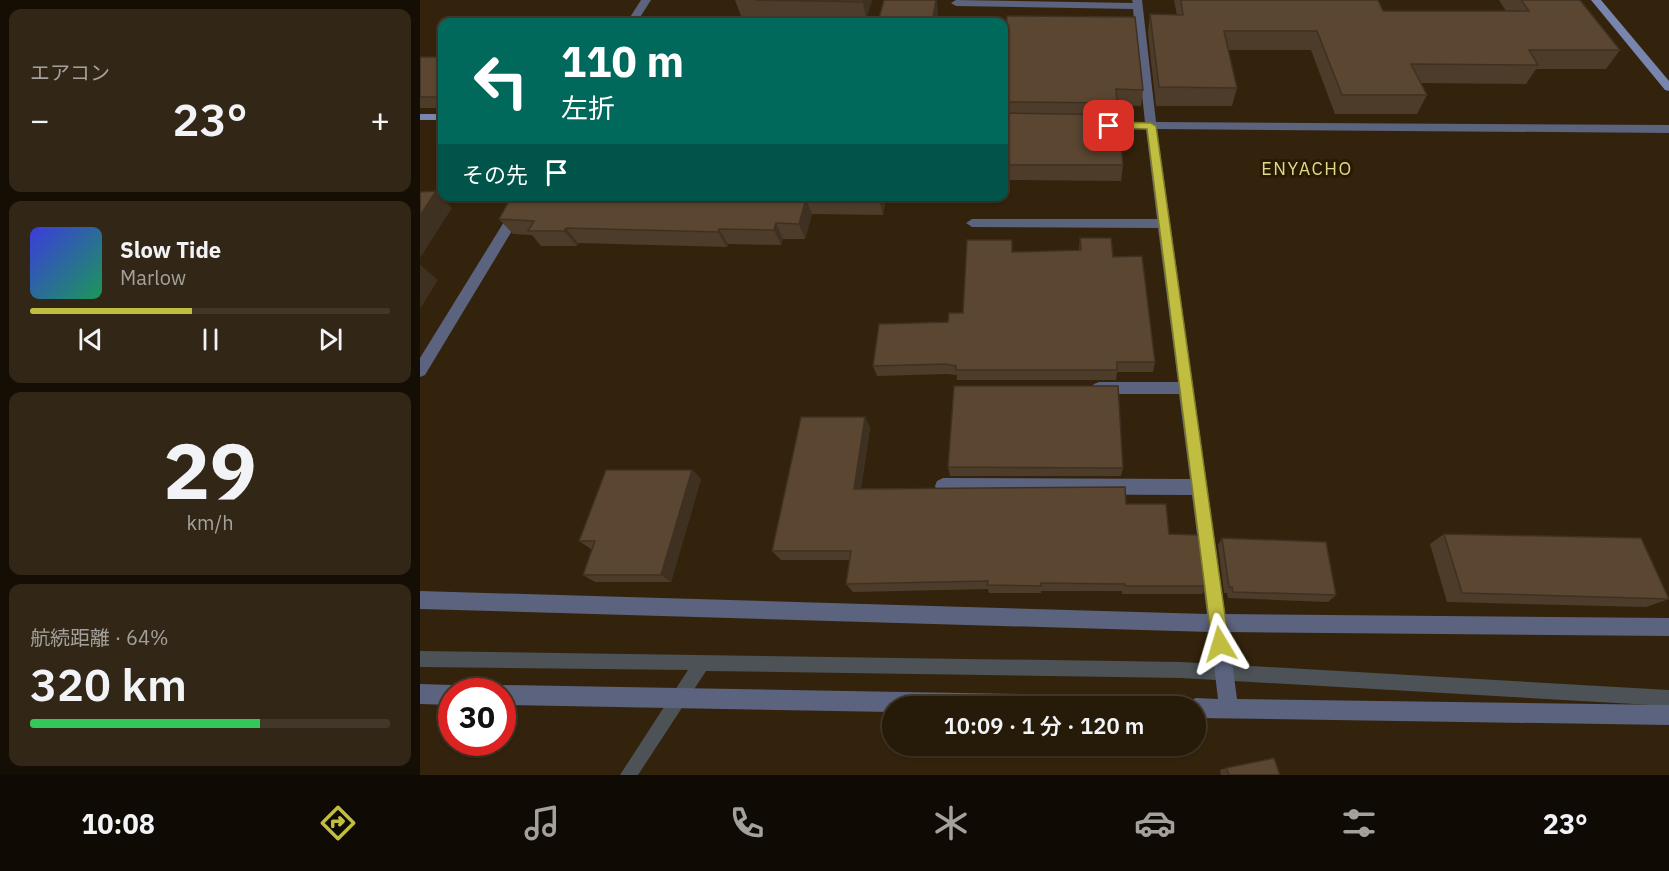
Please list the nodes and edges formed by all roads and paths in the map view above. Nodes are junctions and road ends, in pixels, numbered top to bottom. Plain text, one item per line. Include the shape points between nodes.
1 (646, 0) edge
2 (1596, 0) edge
3 (956, 3) dead end
4 (1138, 3) edge
5 (635, 18) edge
6 (1669, 88) edge
7 (420, 117) edge
8 (438, 117) edge
9 (1083, 125) edge
10 (1151, 126) junction
11 (1669, 129) edge
12 (524, 201) edge
13 (972, 223) dead end
14 (1165, 224) junction
15 (420, 371) edge
16 (1080, 388) edge
17 (1186, 388) junction
18 (943, 486) edge
19 (1199, 487) junction
20 (420, 600) edge
21 (1217, 623) junction
22 (1669, 627) edge
23 (420, 694) edge
24 (438, 694) edge
25 (516, 695) edge
26 (882, 702) edge
27 (1206, 708) edge
28 (1229, 708) junction
29 (1669, 715) edge

1 - 5 street
2 - 6 street
3 - 4 street
4 - 10 street
7 - 8 street
9 - 10 street
10 - 11 street
10 - 14 street
12 - 15 street
13 - 14 street
14 - 17 street
16 - 17 street
17 - 19 street
18 - 19 street
19 - 21 street
20 - 21 street
21 - 22 street
21 - 28 street
23 - 24 street
25 - 26 street
27 - 28 street
28 - 29 street

